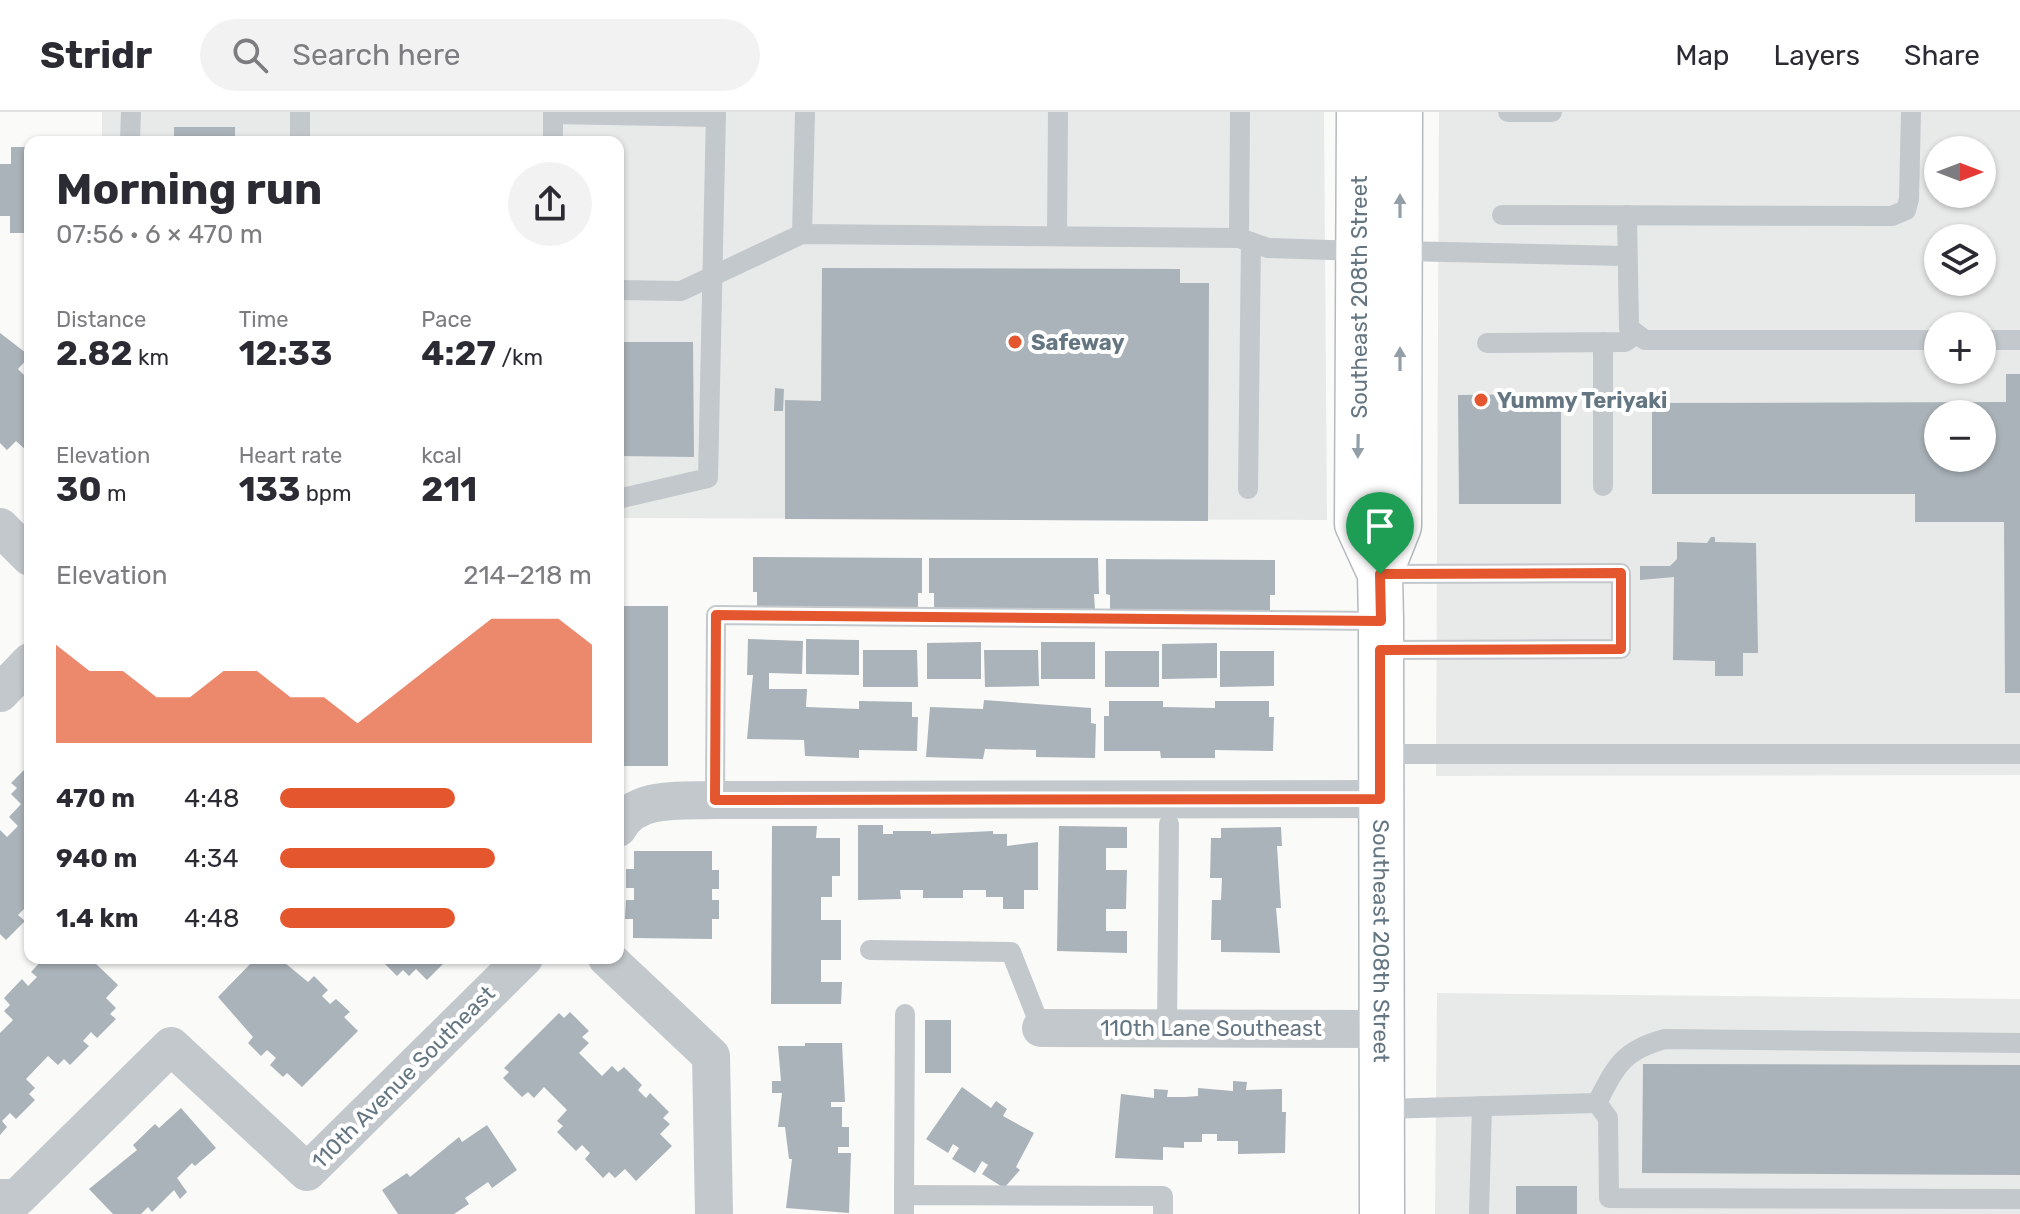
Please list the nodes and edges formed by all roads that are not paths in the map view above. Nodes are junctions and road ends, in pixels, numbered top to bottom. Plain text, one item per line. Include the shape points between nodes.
1 (131, 112) edge
2 (300, 112) edge
3 (805, 112) edge
4 (1058, 112) edge
5 (1240, 112) edge
6 (1359, 112) edge
7 (1400, 112) edge
8 (1508, 112) edge
9 (1552, 112) edge
10 (1911, 112) edge
11 (553, 113) edge
12 (716, 114) edge
13 (130, 136) edge
14 (300, 136) edge
15 (553, 136) edge
16 (1502, 215) dead end
17 (1627, 215) junction
18 (802, 234) junction
19 (1057, 236) junction
20 (1245, 240) junction
21 (1380, 251) junction
22 (1626, 256) junction
23 (713, 277) junction
24 (624, 290) edge
25 (1637, 334) junction
26 (1924, 340) edge
27 (1996, 340) edge
28 (2020, 340) edge
29 (1603, 342) junction
30 (1487, 343) dead end
31 (1603, 486) dead end
32 (1248, 489) dead end
33 (624, 498) edge
34 (0, 527) edge
35 (24, 551) edge
36 (1380, 574) junction
37 (1380, 636) junction
38 (24, 668) edge
39 (0, 693) edge
40 (1380, 754) junction
41 (2020, 754) edge
42 (1380, 799) junction
43 (715, 800) junction
44 (624, 821) edge
45 (1169, 824) dead end
46 (870, 950) dead end
47 (518, 964) edge
48 (613, 964) edge
49 (905, 1014) dead end
50 (1041, 1028) joint
51 (1167, 1028) junction
52 (1381, 1029) junction
53 (2020, 1043) edge
54 (1597, 1103) junction
55 (1482, 1106) junction
56 (1382, 1109) junction
57 (0, 1198) edge
58 (2020, 1199) edge
59 (904, 1204) edge
60 (714, 1214) edge
61 (1163, 1214) edge
62 (1382, 1214) edge
63 (1479, 1214) edge

1 - 13 lane
2 - 14 lane
3 - 18 lane
4 - 19 lane
5 - 20 lane
6 - 21 main road, Southeast 208th Street
21 -> 7 main road, Southeast 208th Street
8 - 9 lane
10 - 17 lane via 1909,199 1906,210 1892,216
11 - 12 lane
11 - 15 lane
12 - 23 lane
16 - 17 lane
17 - 22 lane
18 - 19 lane
18 - 23 lane
19 - 20 lane
20 - 21 lane via 1268,248
20 - 32 lane
21 - 22 lane
21 - 36 main road, Southeast 208th Street via 1357,524
22 - 25 lane via 1629,328
23 - 24 lane via 681,291
23 - 33 lane via 708,478
25 - 26 lane via 1645,340
25 - 29 lane via 1625,342
27 - 28 lane
29 - 30 lane
29 - 31 lane
34 - 35 street
36 - 37 main road, Southeast 208th Street
36 - 37 lane via 1621,573 1621,649
37 - 40 main road, Southeast 208th Street
37 - 43 lane via 716,615
38 - 39 street
40 - 41 lane
40 - 42 main road, Southeast 208th Street
42 - 43 street
42 - 52 main road, Southeast 208th Street
43 - 44 street via 635,808
45 - 51 lane
46 - 50 lane via 1011,952
47 - 57 street, 110th Avenue Southeast via 307,1172 171,1046 17,1198
48 - 60 street via 711,1056
49 - 59 lane
50 - 51 street, 110th Lane Southeast
51 - 52 street, 110th Lane Southeast
52 - 56 main road, Southeast 208th Street
53 - 54 lane via 1665,1039 1636,1047 1614,1070
54 - 55 lane
54 - 58 lane via 1608,1118 1609,1198
55 - 56 lane
55 - 63 lane
56 - 62 main road, Southeast 208th Street
59 - 61 lane via 1163,1196

